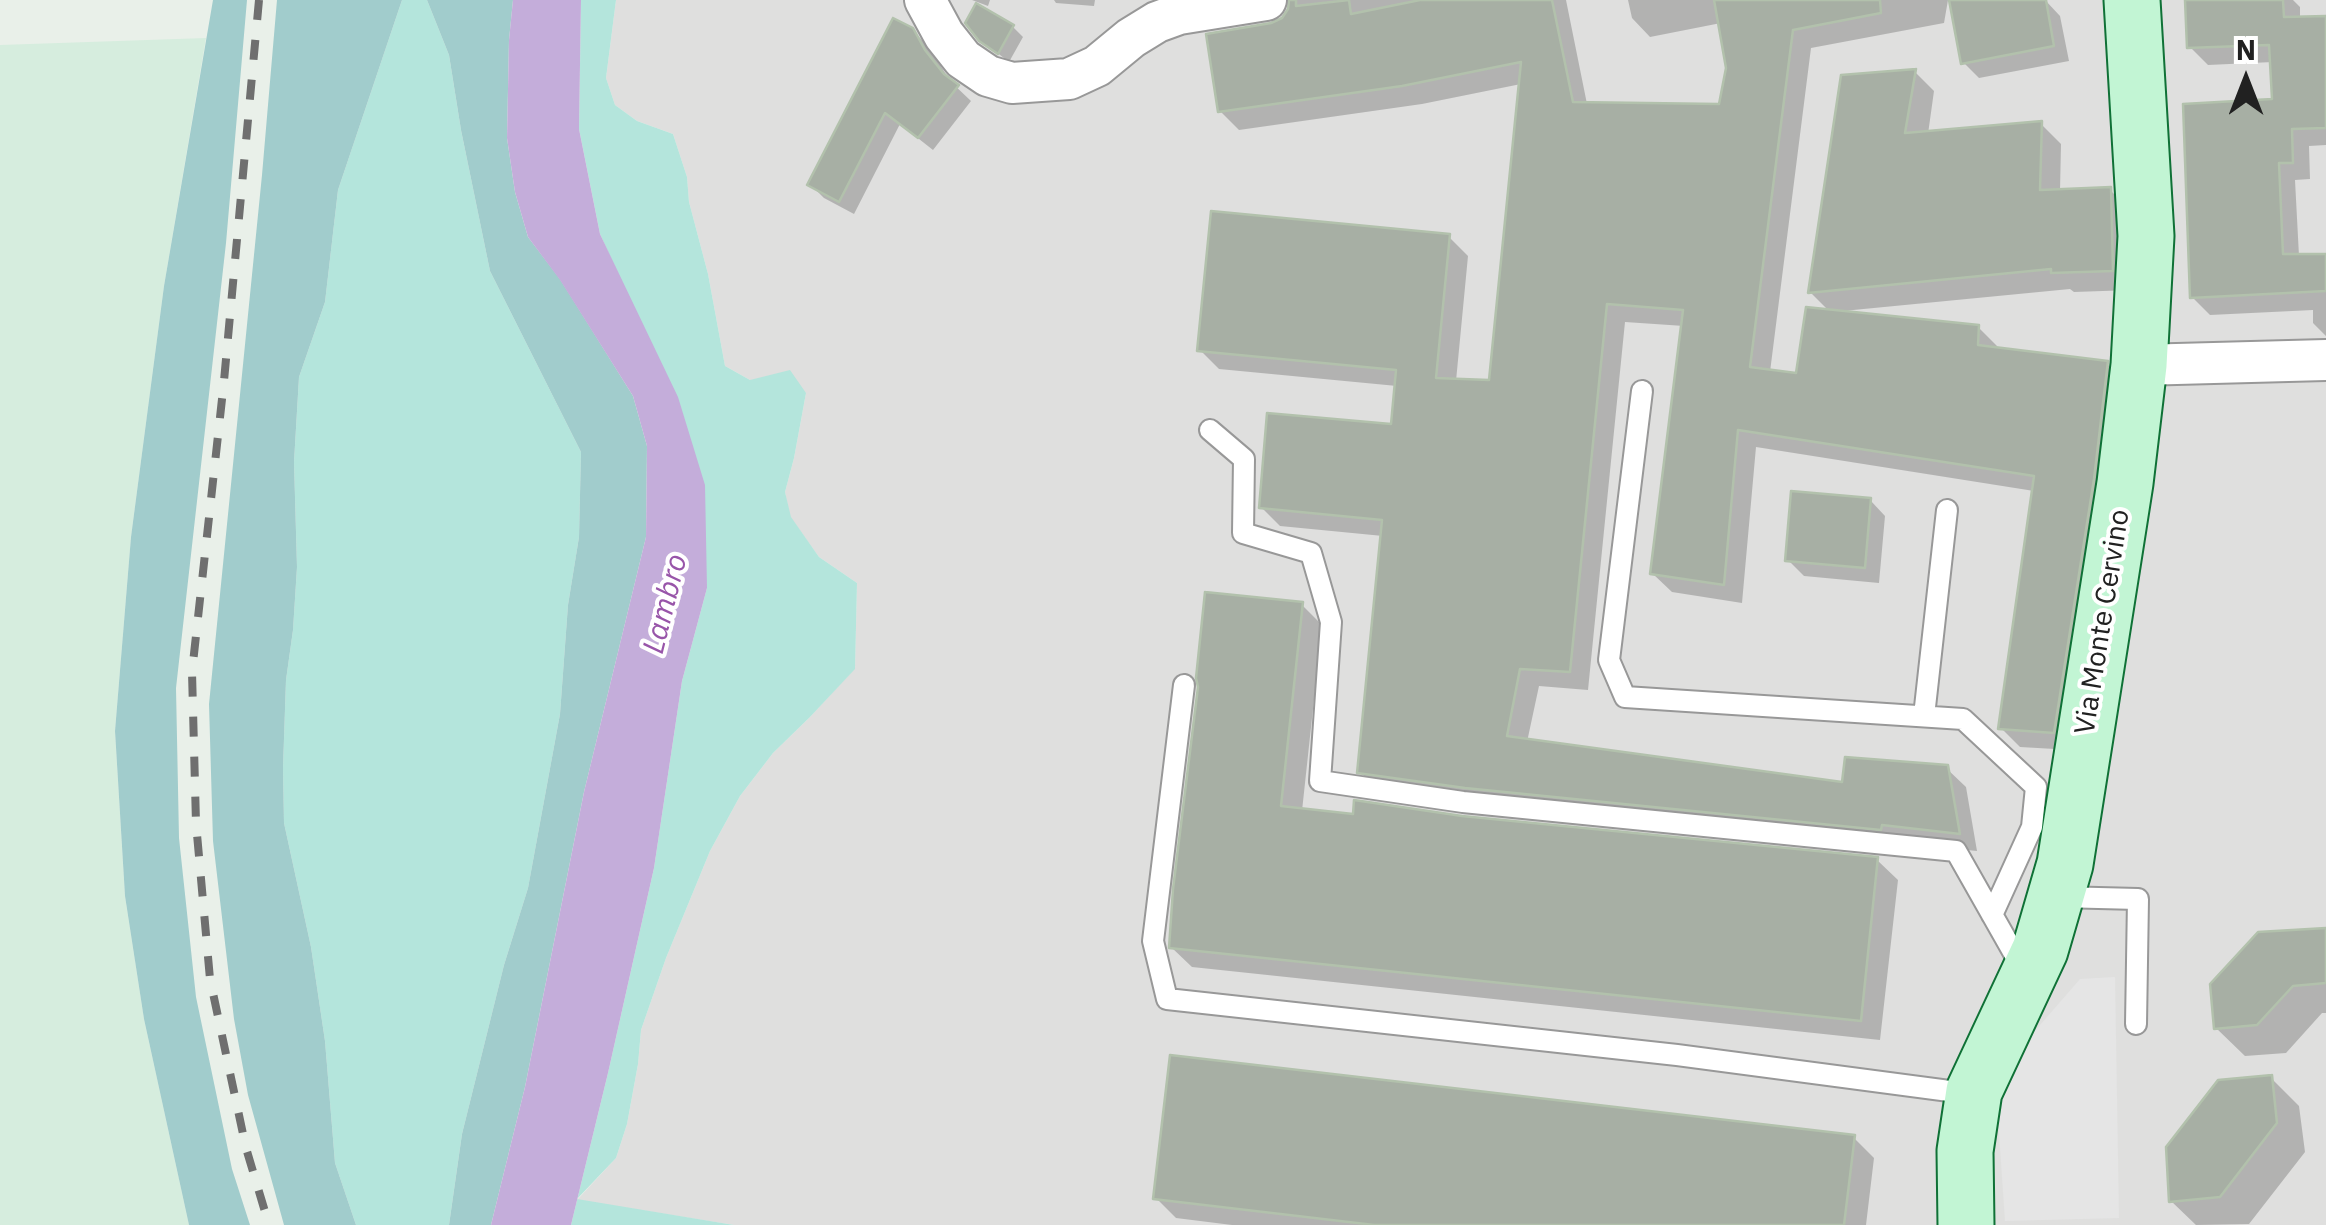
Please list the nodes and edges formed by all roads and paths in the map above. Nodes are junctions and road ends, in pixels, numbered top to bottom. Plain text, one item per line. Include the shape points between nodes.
1 (925, 0) edge
2 (1266, 0) edge
3 (2132, 0) edge
4 (2326, 360) edge
5 (2139, 365) junction
6 (1642, 391) dead end
7 (1210, 430) dead end
8 (1947, 510) dead end
9 (1184, 685) dead end
10 (1924, 716) junction
11 (2057, 897) junction
12 (1992, 915) junction
13 (2028, 978) junction
14 (2136, 1024) dead end
15 (1974, 1094) junction
16 (1966, 1225) edge

1 - 2 street via 963,59 1012,83 1069,78 1179,14
3 - 5 street, Via Monte Cervino via 2146,236
4 - 5 street
5 - 11 street, Via Monte Cervino
6 - 10 lane via 1608,660 1625,698
7 - 12 lane via 1244,459 1243,533 1310,553 1331,622 1320,781 1463,802 1956,851
8 - 10 lane
9 - 15 lane via 1153,941 1166,998
10 - 12 lane via 1963,719 2036,786 2032,826
11 - 13 street, Via Monte Cervino
11 - 14 lane via 2138,899
12 - 13 lane
13 - 15 street, Via Monte Cervino
15 - 16 street, Via Monte Cervino via 1965,1151

